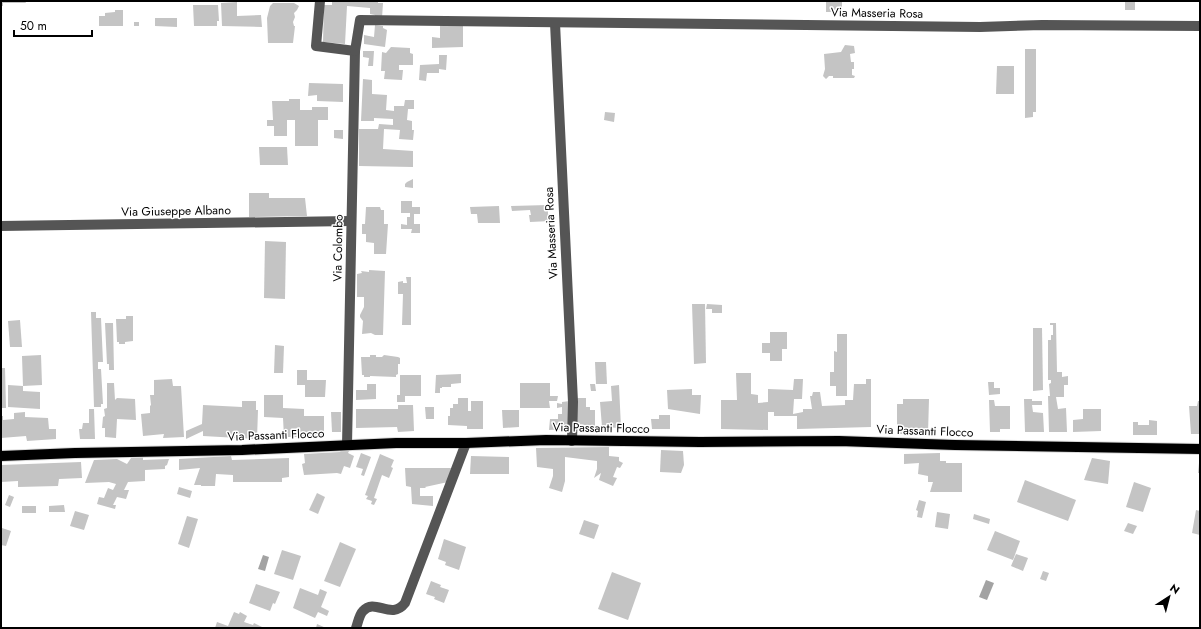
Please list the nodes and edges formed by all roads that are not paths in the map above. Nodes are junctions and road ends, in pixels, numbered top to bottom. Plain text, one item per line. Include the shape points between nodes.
1 (320, 1) edge
2 (431, 22) joint
3 (555, 23) junction
4 (1200, 26) edge
5 (354, 51) junction
6 (351, 221) junction
7 (1, 226) edge
8 (572, 442) junction
9 (466, 443) junction
10 (347, 445) junction
11 (1200, 449) edge
12 (1, 456) edge
13 (356, 628) edge

1 - 5 street via 316,46
2 - 3 street, Via Masseria Rosa
2 - 5 street, Via Colombo via 360,20
3 - 4 street, Via Masseria Rosa via 980,27
3 - 8 street, Via Masseria Rosa via 573,402
5 - 6 street, Via Colombo
6 - 7 street, Via Giuseppe Albano
6 - 10 street, Via Colombo
8 - 9 main road, Via Passanti Flocco via 546,440
8 - 11 main road, Via Passanti Flocco via 839,441
9 - 10 main road, Via Passanti Flocco
9 - 13 street via 406,603 400,609 390,611 368,607 362,612
10 - 12 main road, Via Passanti Flocco

